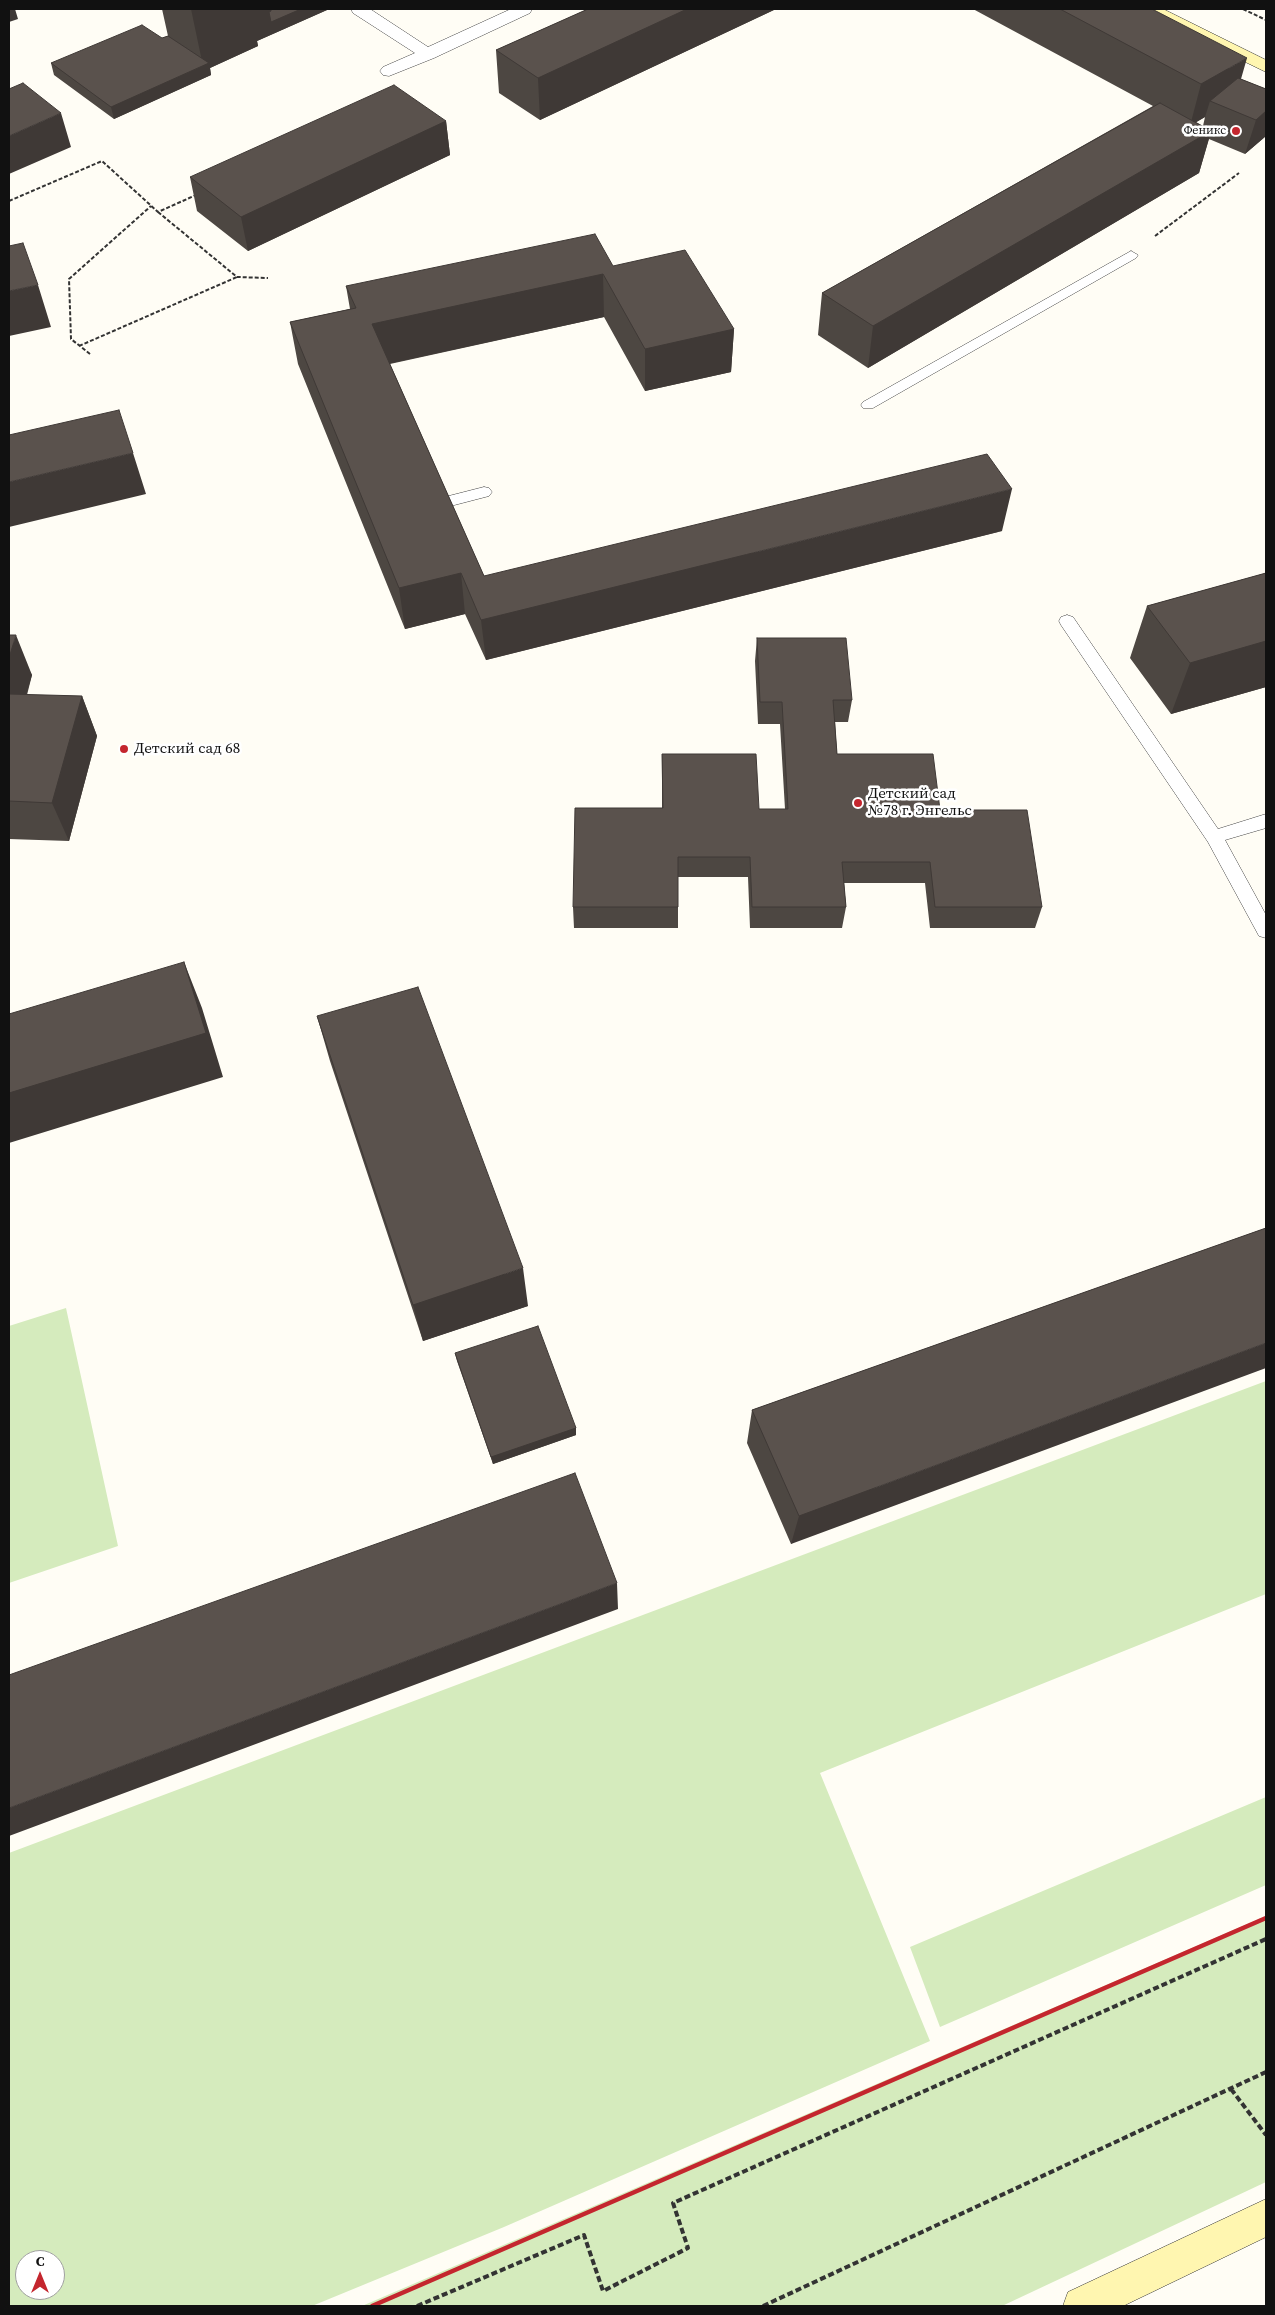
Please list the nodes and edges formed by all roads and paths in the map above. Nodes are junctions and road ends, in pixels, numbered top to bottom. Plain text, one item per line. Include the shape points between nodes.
1 (359, 9) edge
2 (524, 9) edge
3 (1150, 9) edge
4 (1243, 9) edge
5 (1266, 20) edge
6 (428, 54) junction
7 (1266, 67) edge
8 (389, 71) dead end
9 (1239, 173) dead end
10 (203, 192) edge
11 (9, 201) edge
12 (151, 206) junction
13 (158, 212) junction
14 (1131, 255) joint
15 (237, 276) junction
16 (268, 278) dead end
17 (79, 346) junction
18 (90, 354) dead end
19 (868, 405) dead end
20 (484, 492) dead end
21 (439, 504) edge
22 (1067, 621) dead end
23 (1266, 821) edge
24 (1214, 837) junction
25 (1266, 932) edge
26 (1266, 1939) edge
27 (1266, 2072) edge
28 (1231, 2089) junction
29 (1266, 2135) edge
30 (1266, 2218) edge
31 (417, 2306) edge
32 (762, 2306) edge
33 (1082, 2306) edge

1 - 6 street
2 - 6 street
3 - 7 street
4 - 5 path
6 - 8 street
9 - 14 path
10 - 13 path
11 - 12 path via 102,161
12 - 13 path
12 - 17 path via 69,279 71,339
13 - 15 path
14 - 19 lane
15 - 16 path
15 - 17 path
17 - 18 path
20 - 21 lane
22 - 24 lane
23 - 24 lane
24 - 25 lane
26 - 31 path via 673,2203 688,2248 603,2291 584,2235
27 - 28 path
28 - 29 path
28 - 32 path
30 - 33 street

